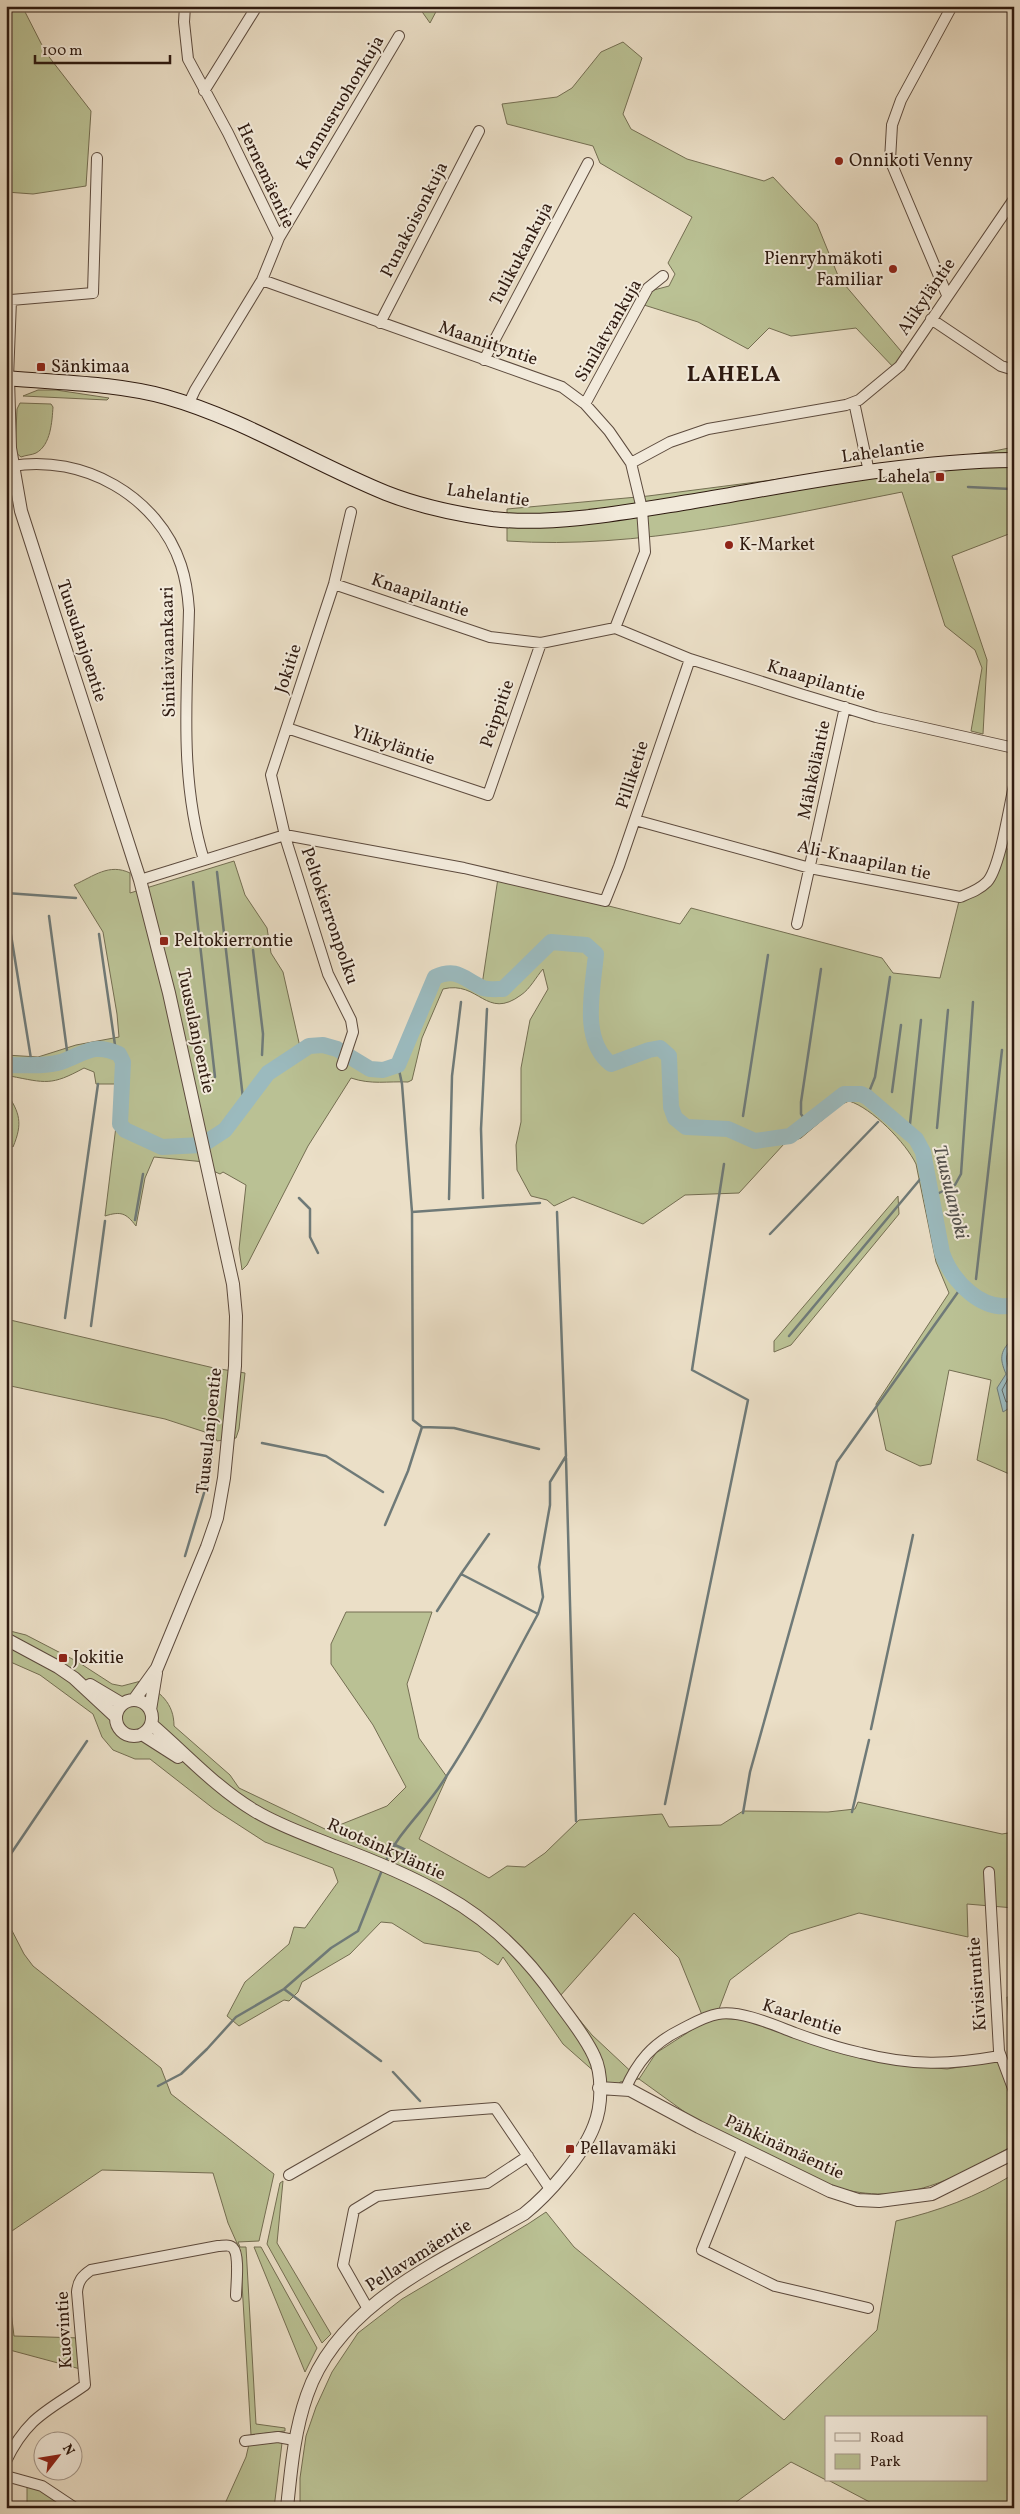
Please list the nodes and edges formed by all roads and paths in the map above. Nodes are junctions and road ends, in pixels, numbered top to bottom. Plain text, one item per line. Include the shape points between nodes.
1 (185, 6) edge
2 (257, 6) edge
3 (952, 6) edge
4 (399, 36) dead end
5 (204, 91) junction
6 (479, 131) dead end
7 (97, 158) dead end
8 (588, 163) dead end
9 (1014, 199) edge
10 (279, 238) junction
11 (663, 276) dead end
12 (262, 280) junction
13 (947, 295) junction
14 (931, 319) junction
15 (380, 323) junction
16 (484, 360) junction
17 (1014, 370) edge
18 (7, 378) edge
19 (854, 402) junction
20 (585, 404) junction
21 (188, 405) junction
22 (1014, 460) edge
23 (631, 463) junction
24 (12, 466) junction
25 (869, 472) junction
26 (642, 510) junction
27 (351, 512) dead end
28 (334, 584) junction
29 (615, 628) junction
30 (541, 644) junction
31 (690, 659) junction
32 (845, 707) junction
33 (287, 728) junction
34 (1014, 748) edge
35 (1014, 786) edge
36 (488, 795) joint
37 (635, 820) junction
38 (284, 835) junction
39 (204, 860) junction
40 (810, 868) junction
41 (140, 880) junction
42 (798, 924) dead end
43 (342, 1065) dead end
44 (6, 1639) edge
45 (157, 1668) junction
46 (74, 1678) junction
47 (128, 1702) junction
48 (150, 1710) junction
49 (116, 1717) junction
50 (151, 1724) junction
51 (142, 1734) junction
52 (198, 1768) junction
53 (989, 1872) dead end
54 (1000, 2056) junction
55 (599, 2088) junction
56 (624, 2090) junction
57 (1014, 2091) edge
58 (744, 2148) junction
59 (1014, 2153) edge
60 (528, 2156) junction
61 (289, 2175) dead end
62 (550, 2189) junction
63 (236, 2296) dead end
64 (868, 2308) dead end
65 (368, 2309) junction
66 (245, 2440) dead end
67 (294, 2440) junction
68 (6, 2461) edge
69 (6, 2476) edge
70 (75, 2508) edge
71 (287, 2508) edge

1 - 5 street, Hernemäentie via 188,59
2 - 5 street
3 - 13 street via 901,100 892,125 890,160
4 - 10 street, Kannusruohonkuja
5 - 10 street, Hernemäentie
6 - 15 street, Punakoisonkuja
7 - 18 street via 93,293 11,300
8 - 16 street, Tulikukankuja
9 - 13 street, Alikyläntie
10 - 12 street, Hernemäentie
11 - 20 street, Sinilatvankuja via 648,288
12 - 15 street, Maaniityntie
12 - 21 street, Hernemäentie
13 - 14 street, Alikyläntie
14 - 17 street via 1001,366
14 - 19 street, Alikyläntie via 900,366
15 - 16 street, Maaniityntie
16 - 20 street, Maaniityntie via 562,387
18 - 21 main road, Lahelantie via 124,389
18 - 24 street, Tuusulanjoentie
19 - 23 street, Alikyläntie via 708,428 670,442
19 - 25 street
20 - 23 street, Maaniityntie
21 - 26 main road, Lahelantie via 265,434 389,494 454,513 528,522
22 - 25 main road, Lahelantie
23 - 26 street, Maaniityntie
24 - 39 street, Sinitaivaankaari via 54,464 94,474 119,487 140,504 171,543 187,588 186,756 189,796
24 - 41 street, Tuusulanjoentie via 21,511
25 - 26 main road, Lahelantie
26 - 29 street via 644,552
27 - 28 street, Jokitie
28 - 30 street, Knaapilantie via 490,637
28 - 33 street, Jokitie
29 - 30 street, Knaapilantie
29 - 31 street, Knaapilantie
30 - 36 street, Peippitie
31 - 32 street, Knaapilantie
31 - 37 street, Pilliketie
32 - 34 street, Knaapilantie
32 - 40 street, Mähköläntie
33 - 36 street, Ylikyläntie
33 - 38 street, Jokitie via 271,775
35 - 40 street, Ali-Knaapilan tie via 995,866 989,881 979,890 960,897
37 - 38 street, Pilliketie via 605,901 464,868
37 - 40 street, Ali-Knaapilan tie
38 - 39 street
38 - 43 street, Peltokierronpolku via 328,974 352,1020 350,1046
39 - 41 street
40 - 42 street, Mähköläntie
41 - 45 street, Tuusulanjoentie via 169,993 233,1284 236,1316 235,1366 217,1518
44 - 46 street via 46,1659
45 - 47 street, Tuusulanjoentie
45 - 48 street, Tuusulanjoentie
46 - 47 street
46 - 49 street
47 - 48 street via 140,1702
47 - 49 street
48 - 50 street
49 - 51 street via 117,1724 127,1735
50 - 51 street
50 - 52 street, Ruotsinkyläntie
51 - 52 street, Ruotsinkyläntie
52 - 55 street, Ruotsinkyläntie via 254,1811 412,1878 473,1914 520,1953 539,1975 594,2056 599,2069
53 - 54 street, Kivisiruntie
54 - 56 street, Kaarlentie via 942,2064 892,2060 839,2048 762,2020 725,2013 705,2018 663,2039 636,2065
54 - 57 street, Kivisiruntie
55 - 56 street, Pähkinämäentie
55 - 62 street, Pellavamäentie via 594,2126
56 - 58 street, Pähkinämäentie via 630,2090
58 - 59 street, Pähkinämäentie via 830,2192 858,2200 879,2201 932,2194
58 - 64 street via 702,2250 775,2286
60 - 61 street via 496,2108 392,2116
60 - 62 street
60 - 65 street via 487,2183 377,2196 354,2210 342,2265
62 - 65 street, Pellavamäentie via 524,2214 402,2284
63 - 68 street, Kuovintie via 237,2255 229,2245 91,2270 84,2275 78,2282 77,2292 85,2385 37,2416
65 - 67 street, Pellavamäentie via 334,2346 318,2371 307,2394
66 - 67 street via 278,2437
67 - 71 street, Pellavamäentie
69 - 70 street via 42,2486

